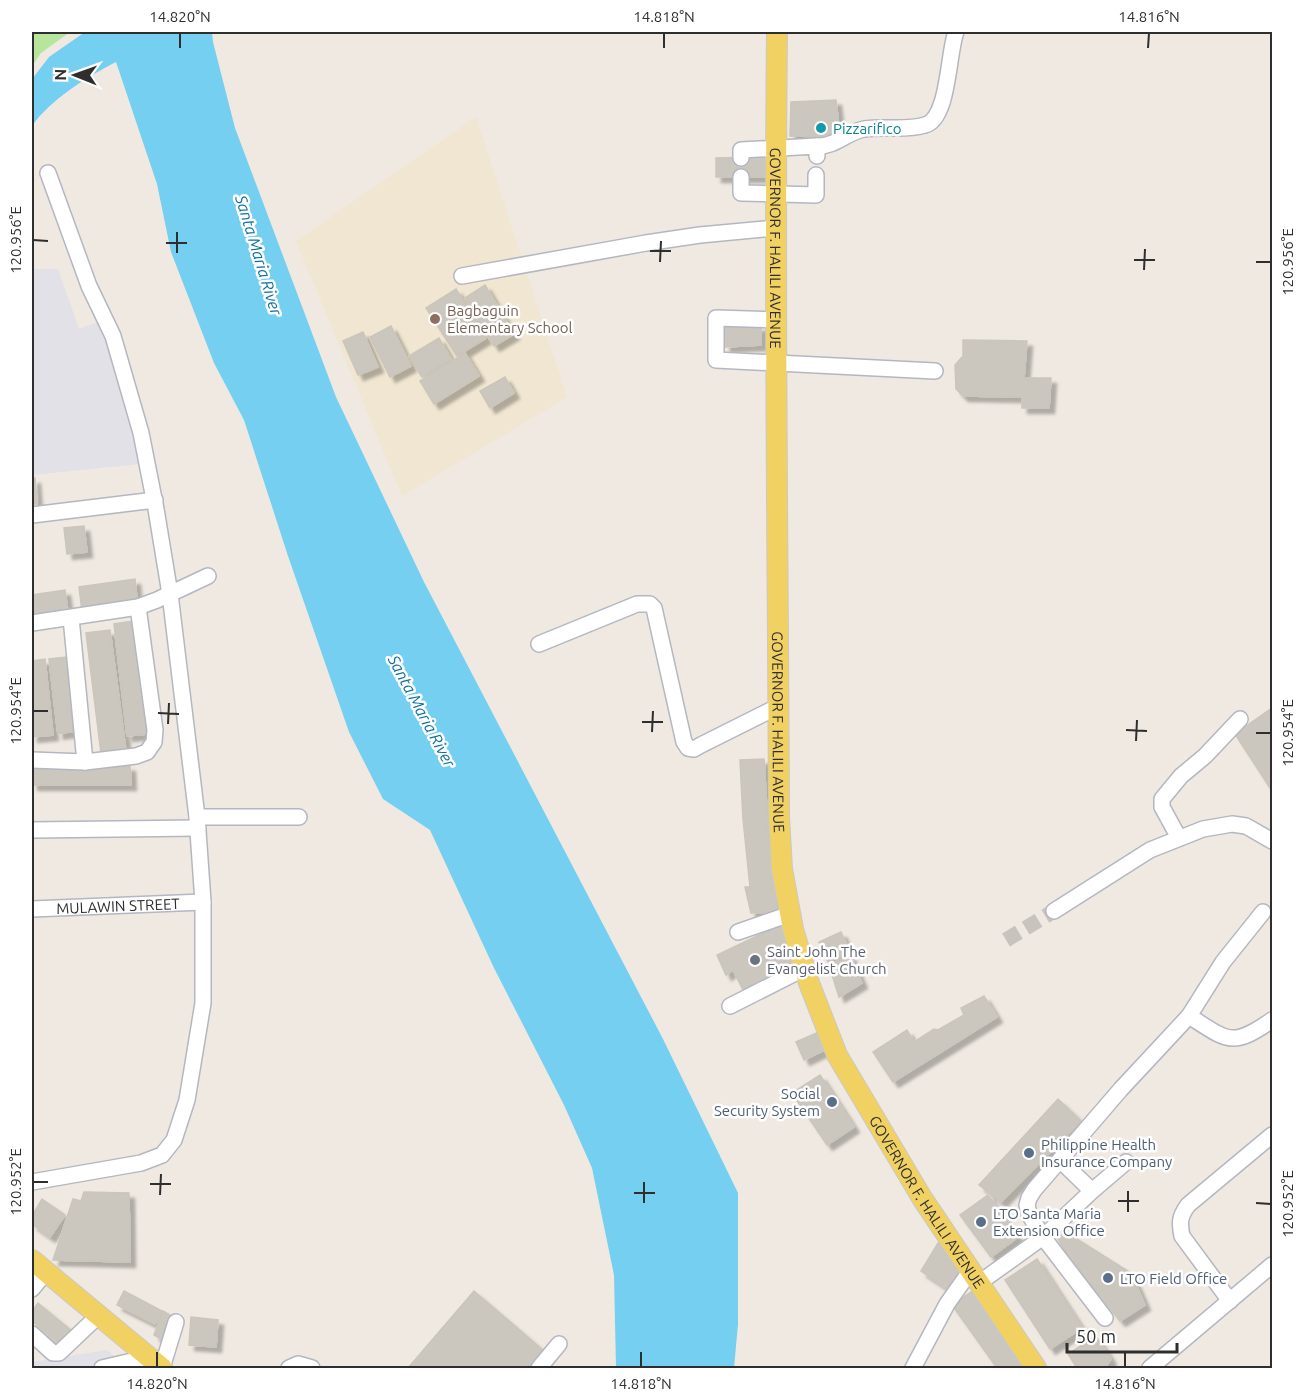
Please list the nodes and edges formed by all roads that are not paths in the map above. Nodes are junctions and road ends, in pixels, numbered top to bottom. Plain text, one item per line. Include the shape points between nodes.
1 (777, 32) edge
2 (956, 32) edge
3 (776, 148) junction
4 (741, 158) dead end
5 (48, 172) dead end
6 (816, 175) dead end
7 (741, 177) dead end
8 (775, 194) junction
9 (775, 228) junction
10 (462, 276) dead end
11 (777, 320) junction
12 (777, 362) junction
13 (935, 371) dead end
14 (155, 500) junction
15 (32, 515) edge
16 (208, 576) dead end
17 (170, 594) junction
18 (138, 607) junction
19 (70, 618) junction
20 (32, 623) edge
21 (539, 644) dead end
22 (779, 706) junction
23 (1240, 719) dead end
24 (32, 760) edge
25 (86, 762) junction
26 (299, 817) dead end
27 (197, 823) junction
28 (32, 830) edge
29 (1179, 838) junction
30 (1272, 841) edge
31 (202, 902) junction
32 (32, 909) edge
33 (1054, 911) tunnel mouth
34 (1263, 912) dead end
35 (790, 914) junction
36 (738, 932) dead end
37 (804, 968) junction
38 (730, 1006) dead end
39 (1190, 1016) junction
40 (1272, 1020) edge
41 (1272, 1135) edge
42 (1060, 1160) junction
43 (1126, 1162) dead end
44 (32, 1182) edge
45 (1092, 1191) junction
46 (1043, 1237) junction
47 (1272, 1265) edge
48 (39, 1266) edge
49 (975, 1277) junction
50 (32, 1289) edge
51 (1230, 1301) junction
52 (98, 1316) junction
53 (1105, 1318) dead end
54 (176, 1322) dead end
55 (32, 1334) edge
56 (559, 1344) dead end
57 (158, 1364) edge
58 (102, 1368) edge
59 (289, 1368) edge
60 (312, 1368) edge
61 (539, 1368) edge
62 (913, 1368) edge
63 (1036, 1368) edge
64 (1150, 1368) edge

1 - 3 main road, GOVERNOR F. HALILI AVENUE
2 - 3 street via 943,97 930,124 861,129 817,151
3 - 4 street via 741,150
3 - 8 main road, GOVERNOR F. HALILI AVENUE
5 - 14 street via 89,286 113,336 141,433
6 - 8 street via 816,195
7 - 8 street via 741,193
8 - 9 main road, GOVERNOR F. HALILI AVENUE
9 - 10 street via 646,243
9 - 11 main road, GOVERNOR F. HALILI AVENUE
11 - 12 main road, GOVERNOR F. HALILI AVENUE
11 - 12 street via 716,318 716,360
12 - 13 street
12 - 22 main road, GOVERNOR F. HALILI AVENUE
14 - 15 street
14 - 17 street
16 - 17 street
17 - 18 street
17 - 27 street
18 - 19 street
18 - 25 street via 154,742 147,752 136,756
19 - 20 street
19 - 25 street
21 - 22 street via 637,604 650,604 688,748 701,746
22 - 35 main road, GOVERNOR F. HALILI AVENUE via 779,816
23 - 29 street via 1162,799 1162,807
24 - 25 street
26 - 27 street
27 - 28 street
27 - 31 street
29 - 30 street via 1233,824 1246,826
29 - 33 street via 1149,850
31 - 32 street, MULAWIN STREET
31 - 44 street via 203,1003 187,1100 174,1140 162,1155 141,1163
34 - 39 street via 1223,962
35 - 36 street
35 - 37 main road, GOVERNOR F. HALILI AVENUE
37 - 38 street
37 - 49 main road, GOVERNOR F. HALILI AVENUE via 837,1054 922,1198
39 - 40 street via 1231,1040 1240,1039
39 - 42 street
41 - 51 street via 1181,1213 1182,1236
42 - 45 street
42 - 46 street via 1027,1205
43 - 45 street
45 - 46 street
46 - 49 street
46 - 53 street
47 - 51 street
48 - 50 street
48 - 52 main road
49 - 62 street via 947,1304
49 - 63 main road, GOVERNOR F. HALILI AVENUE
51 - 64 street
52 - 55 street via 59,1353 53,1353
52 - 57 main road
54 - 57 street
56 - 61 street
57 - 58 street
59 - 60 street via 298,1364

